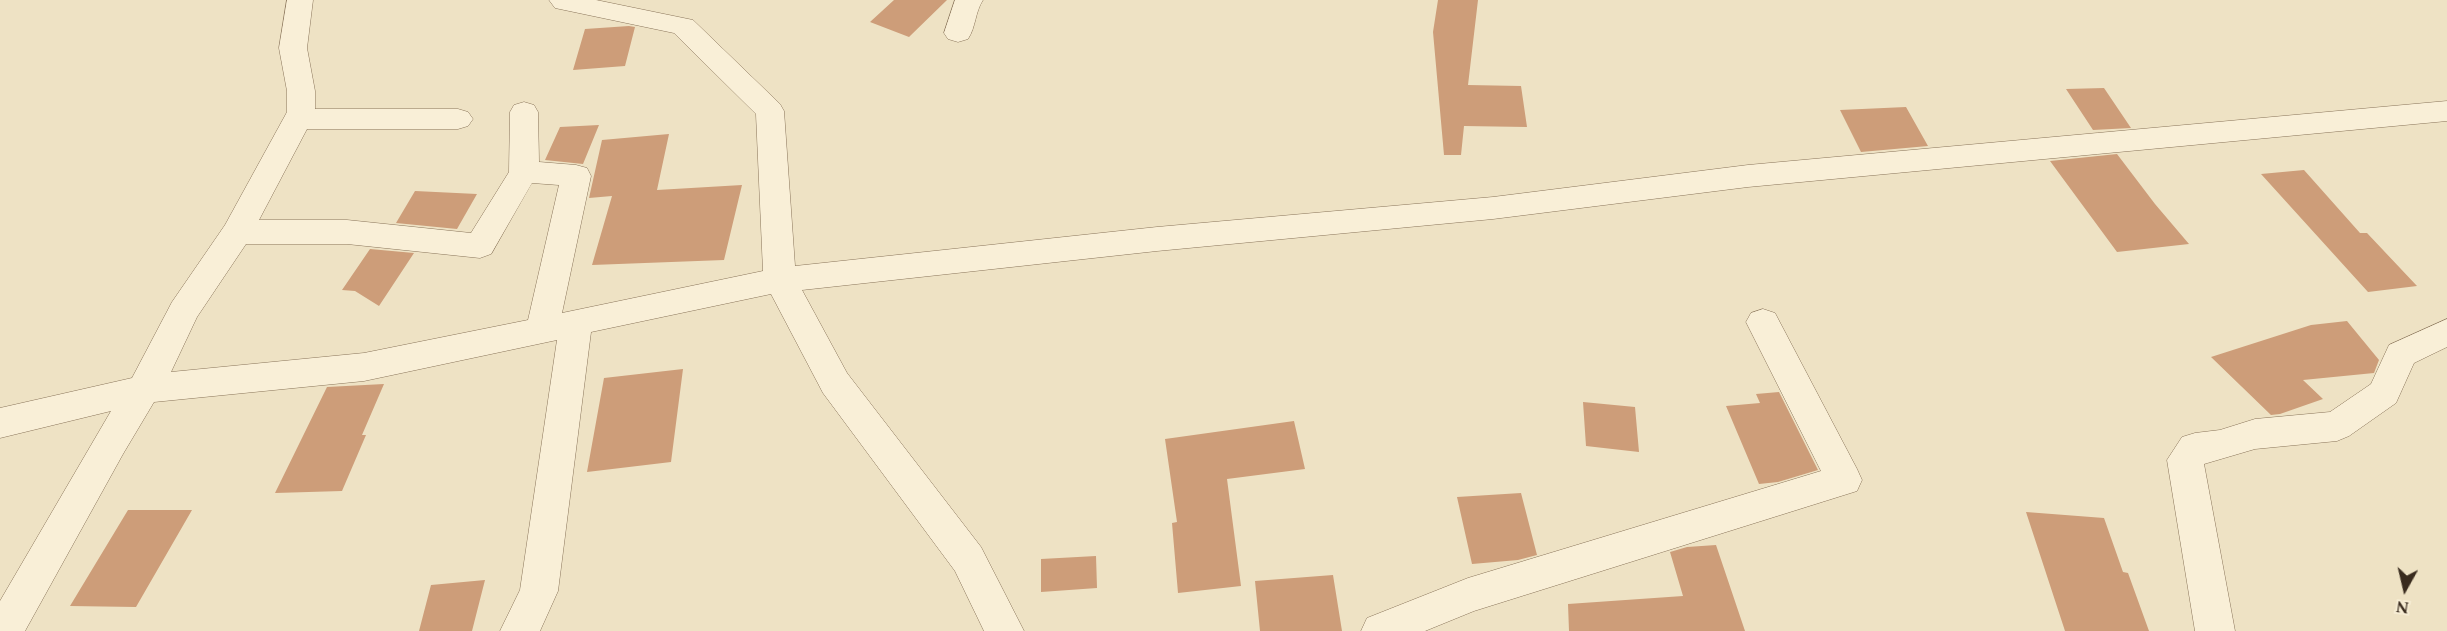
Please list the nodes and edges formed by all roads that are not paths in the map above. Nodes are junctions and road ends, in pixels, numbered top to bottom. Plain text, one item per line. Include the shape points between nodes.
1 (300, 0) edge
2 (562, 0) edge
3 (969, 0) edge
4 (958, 33) dead end
5 (524, 111) dead end
6 (2447, 111) edge
7 (458, 118) dead end
8 (297, 119) junction
9 (524, 172) junction
10 (237, 232) junction
11 (780, 280) junction
12 (1763, 322) dead end
13 (559, 325) junction
14 (2447, 332) edge
15 (145, 389) junction
16 (0, 423) edge
17 (5, 629) edge
18 (520, 631) edge
19 (1004, 631) edge
20 (1381, 631) edge
21 (2215, 631) edge

1 - 8 street via 293,48 301,91
2 - 11 street via 683,26 770,111
3 - 4 street
5 - 9 street
6 - 11 street via 1748,176 1492,208
7 - 8 street
8 - 10 street
9 - 10 street via 480,246 347,232
9 - 13 street via 576,176
10 - 15 street via 184,311
11 - 13 street
11 - 19 street via 836,382 968,559
12 - 20 street via 1844,480 1468,595
13 - 15 street via 364,367
13 - 18 street via 539,591
14 - 21 street via 2401,354 2384,393 2337,426 2254,434 2195,448 2185,460
15 - 16 street
15 - 17 street via 110,443

